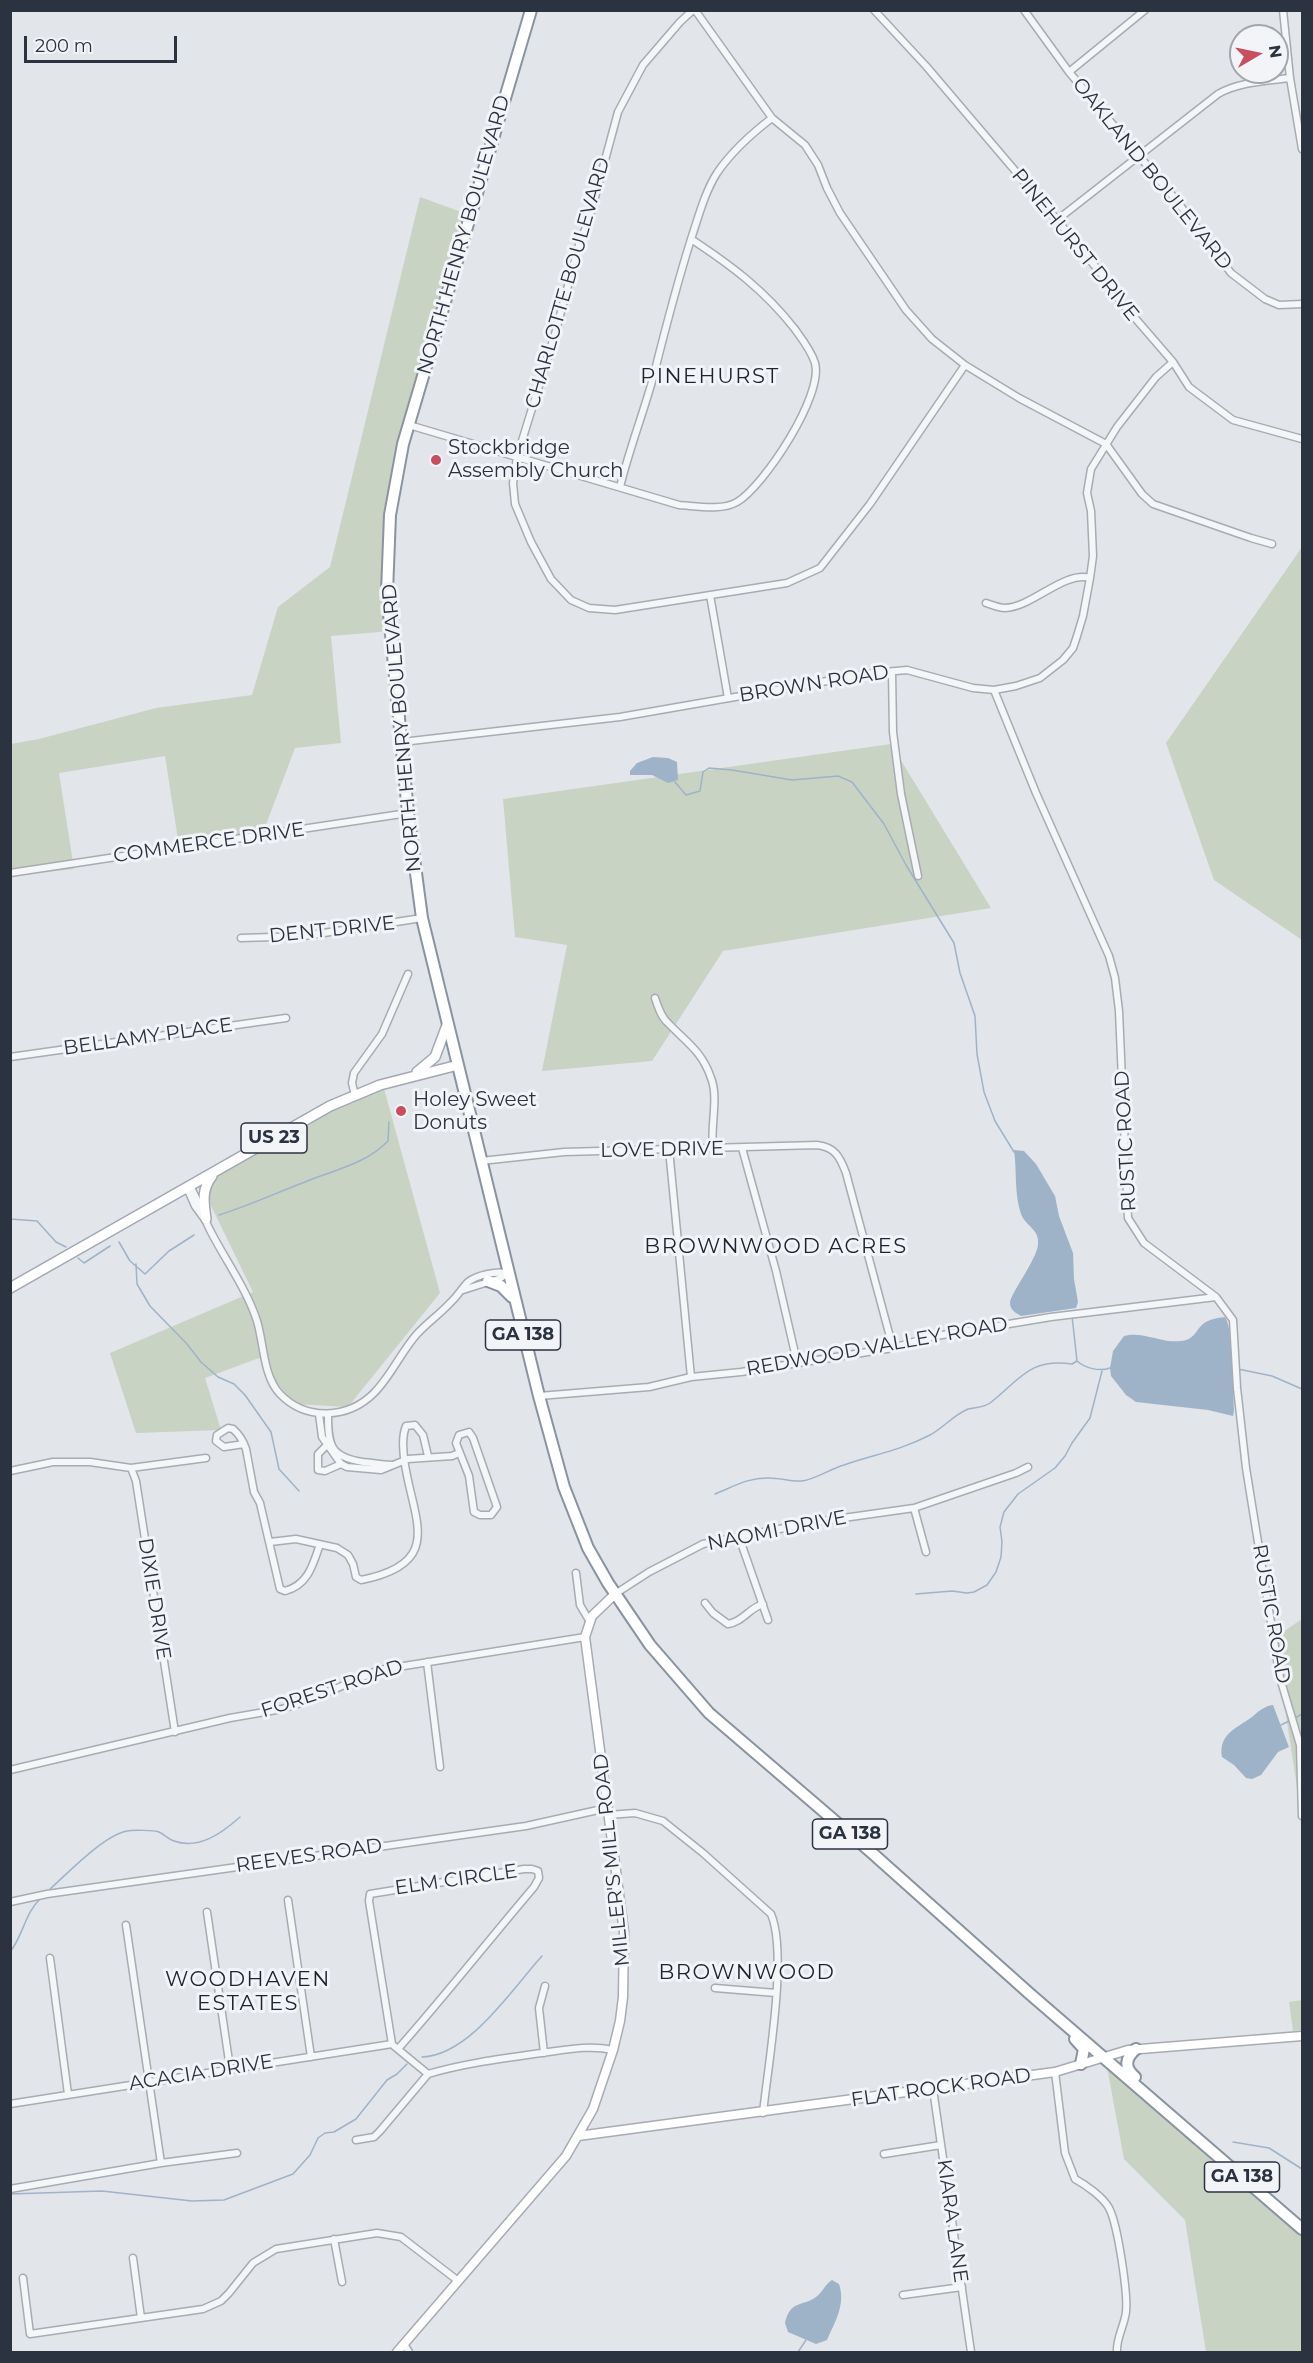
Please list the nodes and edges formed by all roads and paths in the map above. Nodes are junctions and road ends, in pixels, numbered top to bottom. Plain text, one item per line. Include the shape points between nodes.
1 (531, 10) edge
2 (694, 10) edge
3 (874, 10) edge
4 (1024, 10) edge
5 (1145, 10) edge
6 (1283, 10) edge
7 (1070, 72) junction
8 (1290, 78) junction
9 (772, 118) junction
10 (1302, 150) edge
11 (1140, 155) junction
12 (1057, 220) junction
13 (691, 239) junction
14 (1302, 304) edge
15 (1173, 362) junction
16 (964, 365) junction
17 (409, 424) junction
18 (1302, 439) edge
19 (1107, 444) junction
20 (517, 457) junction
21 (620, 487) junction
22 (1272, 544) dead end
23 (1090, 578) junction
24 (710, 595) junction
25 (987, 603) dead end
26 (892, 672) junction
27 (994, 690) junction
28 (728, 698) junction
29 (402, 742) junction
30 (408, 813) junction
31 (10, 873) edge
32 (918, 876) dead end
33 (422, 918) junction
34 (241, 938) dead end
35 (408, 974) dead end
36 (655, 998) dead end
37 (285, 1018) dead end
38 (447, 1025) junction
39 (10, 1057) edge
40 (458, 1065) junction
41 (410, 1076) junction
42 (355, 1095) junction
43 (712, 1148) junction
44 (742, 1148) junction
45 (669, 1149) junction
46 (482, 1161) junction
47 (217, 1171) junction
48 (188, 1187) junction
49 (206, 1219) junction
50 (507, 1273) junction
51 (488, 1281) junction
52 (10, 1288) edge
53 (462, 1290) junction
54 (1216, 1297) junction
55 (514, 1300) junction
56 (893, 1348) junction
57 (797, 1362) junction
58 (691, 1377) junction
59 (539, 1396) junction
60 (320, 1414) junction
61 (328, 1414) junction
62 (244, 1444) dead end
63 (327, 1445) junction
64 (459, 1453) junction
65 (428, 1456) junction
66 (206, 1458) dead end
67 (404, 1461) junction
68 (341, 1464) junction
69 (393, 1465) junction
70 (1028, 1467) dead end
71 (131, 1468) junction
72 (10, 1471) edge
73 (914, 1508) junction
74 (739, 1537) junction
75 (270, 1542) junction
76 (320, 1544) junction
77 (926, 1552) dead end
78 (576, 1573) dead end
79 (615, 1594) junction
80 (705, 1603) dead end
81 (763, 1604) junction
82 (768, 1620) dead end
83 (590, 1622) junction
84 (585, 1637) junction
85 (427, 1662) junction
86 (175, 1732) junction
87 (440, 1767) dead end
88 (10, 1770) edge
89 (607, 1812) junction
90 (1302, 1816) edge
91 (288, 1900) dead end
92 (10, 1902) edge
93 (207, 1912) dead end
94 (126, 1925) dead end
95 (50, 1958) dead end
96 (545, 1986) dead end
97 (715, 1989) dead end
98 (776, 1993) junction
99 (1071, 2030) junction
100 (1302, 2036) edge
101 (392, 2044) junction
102 (398, 2049) junction
103 (1136, 2049) junction
104 (613, 2050) junction
105 (544, 2053) junction
106 (311, 2057) junction
107 (1105, 2058) junction
108 (1081, 2064) junction
109 (230, 2068) junction
110 (1054, 2072) junction
111 (428, 2074) junction
112 (149, 2081) junction
113 (933, 2089) junction
114 (68, 2094) junction
115 (1149, 2096) junction
116 (10, 2104) edge
117 (763, 2113) junction
118 (578, 2136) junction
119 (356, 2140) dead end
120 (941, 2145) junction
121 (237, 2153) dead end
122 (884, 2154) dead end
123 (160, 2163) junction
124 (10, 2189) edge
125 (1302, 2229) edge
126 (334, 2239) junction
127 (134, 2258) dead end
128 (23, 2278) dead end
129 (457, 2280) junction
130 (342, 2282) dead end
131 (962, 2287) junction
132 (903, 2295) dead end
133 (141, 2318) junction
134 (406, 2348) edge
135 (397, 2352) edge
136 (971, 2352) edge
137 (1117, 2352) edge

1 - 17 highway, NORTH HENRY BOULEVARD
2 - 9 street
2 - 20 street, CHARLOTTE BOULEVARD via 643,64 618,112
3 - 12 street, PINEHURST DRIVE
4 - 7 street, OAKLAND BOULEVARD
5 - 7 street
6 - 8 street
7 - 11 street, OAKLAND BOULEVARD
8 - 10 street
8 - 11 street via 1225,90
9 - 13 street via 750,134 716,174
9 - 16 street via 805,145 840,213 906,310 932,339
11 - 12 street
11 - 14 street, OAKLAND BOULEVARD via 1231,273 1265,299 1279,305
12 - 15 street, PINEHURST DRIVE
13 - 21 street
13 - 21 street via 756,285 780,311 810,352 816,383 810,402 786,444 755,486 736,503 713,507 679,505
15 - 18 street, PINEHURST DRIVE via 1189,387 1233,420
15 - 19 street, BROWN ROAD via 1156,377
16 - 19 street
16 - 24 street, CHARLOTTE BOULEVARD via 870,504 820,568 787,583
17 - 20 street
17 - 29 highway, NORTH HENRY BOULEVARD via 392,501 387,564
19 - 22 street via 1153,504
19 - 23 street, BROWN ROAD via 1091,469 1087,493 1093,556
20 - 21 street
20 - 24 street, CHARLOTTE BOULEVARD via 515,504 551,579 571,600 590,608 615,610
23 - 25 street via 1066,582 1012,607
23 - 27 street, BROWN ROAD via 1077,636 1063,660 1040,678
24 - 28 street
26 - 27 street, BROWN ROAD via 907,670
26 - 28 street, BROWN ROAD
26 - 32 street via 893,732
27 - 54 street, RUSTIC ROAD via 1115,978 1128,1218 1144,1243
28 - 29 street, BROWN ROAD via 620,717
29 - 30 highway, NORTH HENRY BOULEVARD
30 - 31 street, COMMERCE DRIVE
30 - 33 highway, NORTH HENRY BOULEVARD
33 - 34 street, DENT DRIVE via 304,936
33 - 38 highway, NORTH HENRY BOULEVARD
35 - 42 street via 382,1034 354,1073
36 - 43 street via 667,1023 692,1045 712,1078
37 - 39 street, BELLAMY PLACE
38 - 40 highway, NORTH HENRY BOULEVARD
38 - 41 main road, US 23 via 435,1057
40 - 41 main road, US 23
40 - 46 highway, GA 138
41 - 42 main road, US 23
42 - 47 main road, US 23
43 - 44 street, LOVE DRIVE
43 - 45 street, LOVE DRIVE
44 - 56 street, LOVE DRIVE via 817,1144 837,1154 846,1173
44 - 57 street
45 - 46 street, LOVE DRIVE via 564,1152
45 - 58 street
46 - 50 highway, GA 138
47 - 48 main road, US 23
47 - 49 main road via 205,1184
48 - 49 street
48 - 52 main road, US 23
49 - 60 street via 256,1319 272,1386 306,1411
50 - 51 street
50 - 53 street via 477,1278
50 - 55 highway, GA 138
51 - 53 street
51 - 55 highway via 501,1286
53 - 61 street via 418,1333 374,1393 351,1407
54 - 56 street, REDWOOD VALLEY ROAD via 1051,1317 930,1337
54 - 90 street, RUSTIC ROAD via 1233,1320 1237,1388 1254,1520 1280,1678 1300,1745
55 - 59 highway, GA 138
56 - 57 street, REDWOOD VALLEY ROAD
57 - 58 street, REDWOOD VALLEY ROAD
58 - 59 street, REDWOOD VALLEY ROAD via 649,1387
59 - 79 highway, GA 138 via 558,1468 579,1526
60 - 61 street
60 - 63 street via 320,1429
61 - 69 street via 330,1440 343,1458
62 - 75 street
63 - 68 street
63 - 68 street via 318,1454 318,1470
64 - 64 street via 456,1439 469,1432 497,1507 491,1515 474,1512 469,1476
64 - 65 street
65 - 67 street
65 - 67 street via 423,1435 410,1424 404,1432
66 - 71 street
67 - 69 street
67 - 76 street via 419,1529 411,1558 396,1568 361,1580 344,1551
68 - 69 street via 381,1470
70 - 73 street, NAOMI DRIVE
71 - 72 street via 75,1461
71 - 86 street, DIXIE DRIVE
73 - 74 street, NAOMI DRIVE
73 - 77 street
74 - 79 street, NAOMI DRIVE via 685,1552
74 - 81 street
75 - 76 street via 296,1539
75 - 76 street via 280,1589 285,1591 304,1580
78 - 83 street via 582,1611
79 - 83 street, MILLER'S MILL ROAD
79 - 99 highway, GA 138 via 656,1653 709,1713
80 - 81 street via 728,1624 736,1623 753,1607
81 - 82 street
83 - 84 street, MILLER'S MILL ROAD
84 - 85 street, FOREST ROAD
84 - 89 street, MILLER'S MILL ROAD
85 - 86 street, FOREST ROAD via 379,1670 292,1706
85 - 87 street
86 - 88 street, FOREST ROAD
89 - 92 street, REEVES ROAD
89 - 98 street, REEVES ROAD via 635,1813 663,1821 762,1904 771,1914 778,1943
89 - 104 street, MILLER'S MILL ROAD via 625,1953 621,2021
91 - 106 street
93 - 109 street
94 - 112 street
95 - 114 street
96 - 105 street via 539,2008
97 - 98 street
98 - 117 street, REEVES ROAD
99 - 107 highway, GA 138
99 - 108 highway via 1084,2049
100 - 103 street, FLAT ROCK ROAD
101 - 102 street
101 - 102 street, ELM CIRCLE via 370,1894 524,1869 538,1871 534,1887
101 - 106 street, ACACIA DRIVE
102 - 111 street
103 - 107 street, FLAT ROCK ROAD
103 - 115 highway via 1129,2055 1127,2065 1145,2085
104 - 105 street via 593,2047
104 - 118 street, MILLER'S MILL ROAD via 593,2109
105 - 111 street
106 - 109 street, ACACIA DRIVE
107 - 108 street, FLAT ROCK ROAD
107 - 115 highway, GA 138
108 - 110 street, FLAT ROCK ROAD
109 - 112 street, ACACIA DRIVE
110 - 113 street, FLAT ROCK ROAD
110 - 137 street via 1065,2153 1075,2179 1108,2206 1120,2246 1126,2312 1116,2342
111 - 119 street via 380,2131
112 - 114 street, ACACIA DRIVE
112 - 123 street
113 - 117 street, FLAT ROCK ROAD
113 - 120 street, KIARA LANE
114 - 116 street, ACACIA DRIVE
115 - 125 highway, GA 138
117 - 118 street, FLAT ROCK ROAD
118 - 129 street, MILLER'S MILL ROAD via 566,2156
120 - 122 street
120 - 131 street, KIARA LANE
121 - 123 street
123 - 124 street
126 - 129 street via 377,2233 401,2237
126 - 130 street
126 - 133 street via 276,2249 262,2256 211,2307
127 - 133 street
128 - 133 street via 30,2334
129 - 134 street, MILLER'S MILL ROAD
131 - 132 street
131 - 136 street, KIARA LANE
134 - 135 street, MILLER'S MILL ROAD

